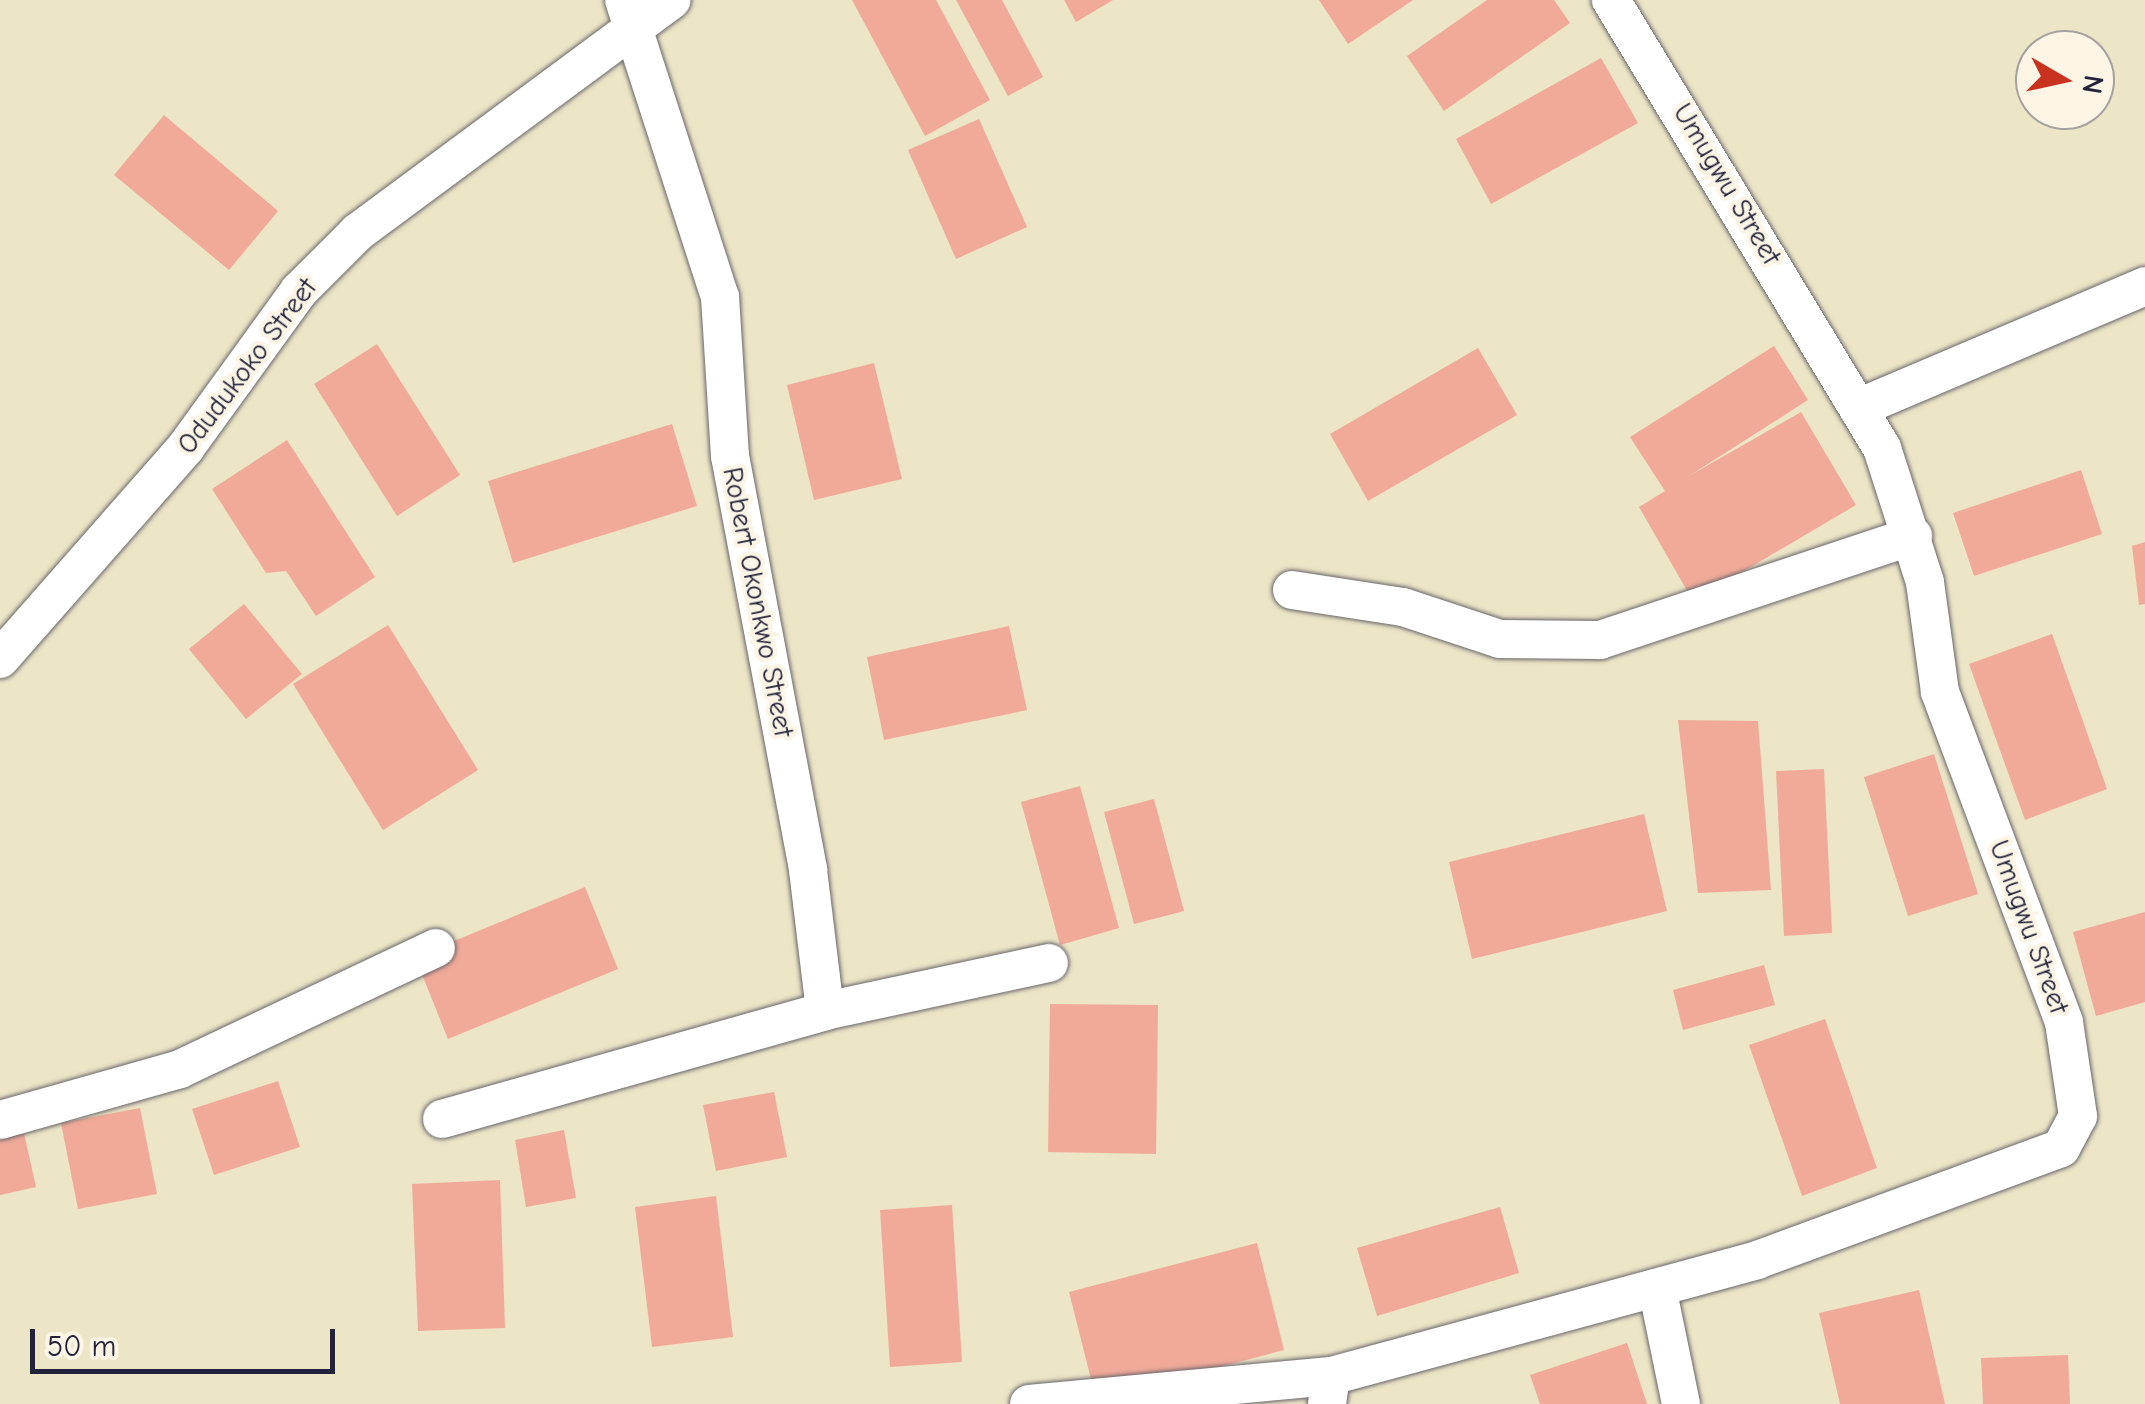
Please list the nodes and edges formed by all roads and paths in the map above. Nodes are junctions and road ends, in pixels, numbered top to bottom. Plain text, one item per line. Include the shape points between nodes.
1 (671, 0) edge
2 (1612, 0) edge
3 (631, 12) edge
4 (2145, 286) edge
5 (1858, 408) junction
6 (1913, 536) junction
7 (1292, 590) dead end
8 (0, 659) edge
9 (436, 948) dead end
10 (1050, 964) dead end
11 (825, 1011) junction
12 (442, 1119) dead end
13 (0, 1120) edge
14 (1658, 1292) junction
15 (1329, 1390) edge
16 (1030, 1404) edge
17 (1681, 1404) edge

1 - 3 street, Odudukoko Street
2 - 5 street, Umugwu Street
3 - 8 street, Odudukoko Street via 358,232 298,291 186,447
3 - 11 street, Robert Okonkwo Street via 720,297 730,456 808,870
4 - 5 street
5 - 6 street, Umugwu Street
6 - 7 street via 1600,640 1500,639 1403,607
6 - 14 street, Umugwu Street via 1940,692 2064,1022 2076,1121 2061,1148
9 - 13 street via 180,1069
10 - 11 street
11 - 12 street
14 - 15 street, Umugwu Street
14 - 17 street
15 - 16 street, Umugwu Street

